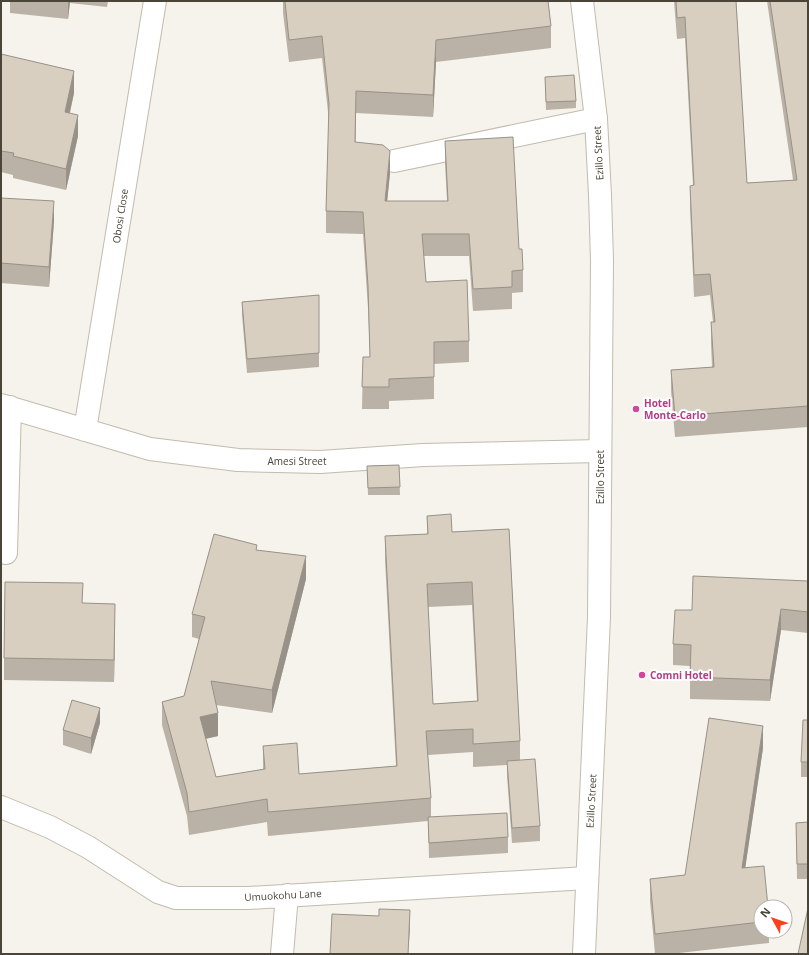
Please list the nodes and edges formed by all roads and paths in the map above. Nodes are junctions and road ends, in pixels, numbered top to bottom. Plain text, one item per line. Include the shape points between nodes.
1 (155, 1) edge
2 (582, 1) edge
3 (596, 119) junction
4 (394, 161) dead end
5 (5, 406) edge
6 (85, 430) junction
7 (600, 451) junction
8 (6, 553) dead end
9 (1, 807) edge
10 (587, 878) junction
11 (287, 895) junction
12 (282, 954) edge
13 (584, 954) edge

1 - 6 street, Obosi Close
2 - 3 street, Ezillo Street
3 - 4 street
3 - 7 street, Ezillo Street via 602,261
5 - 6 street, Amesi Street
5 - 8 street
6 - 7 street, Amesi Street via 150,449 238,460 320,462 424,455
7 - 10 street, Ezillo Street via 599,617
9 - 11 street, Umuokohu Lane via 50,827 88,847 158,892 176,898
10 - 11 street, Umuokohu Lane
10 - 13 street, Ezillo Street
11 - 12 street

